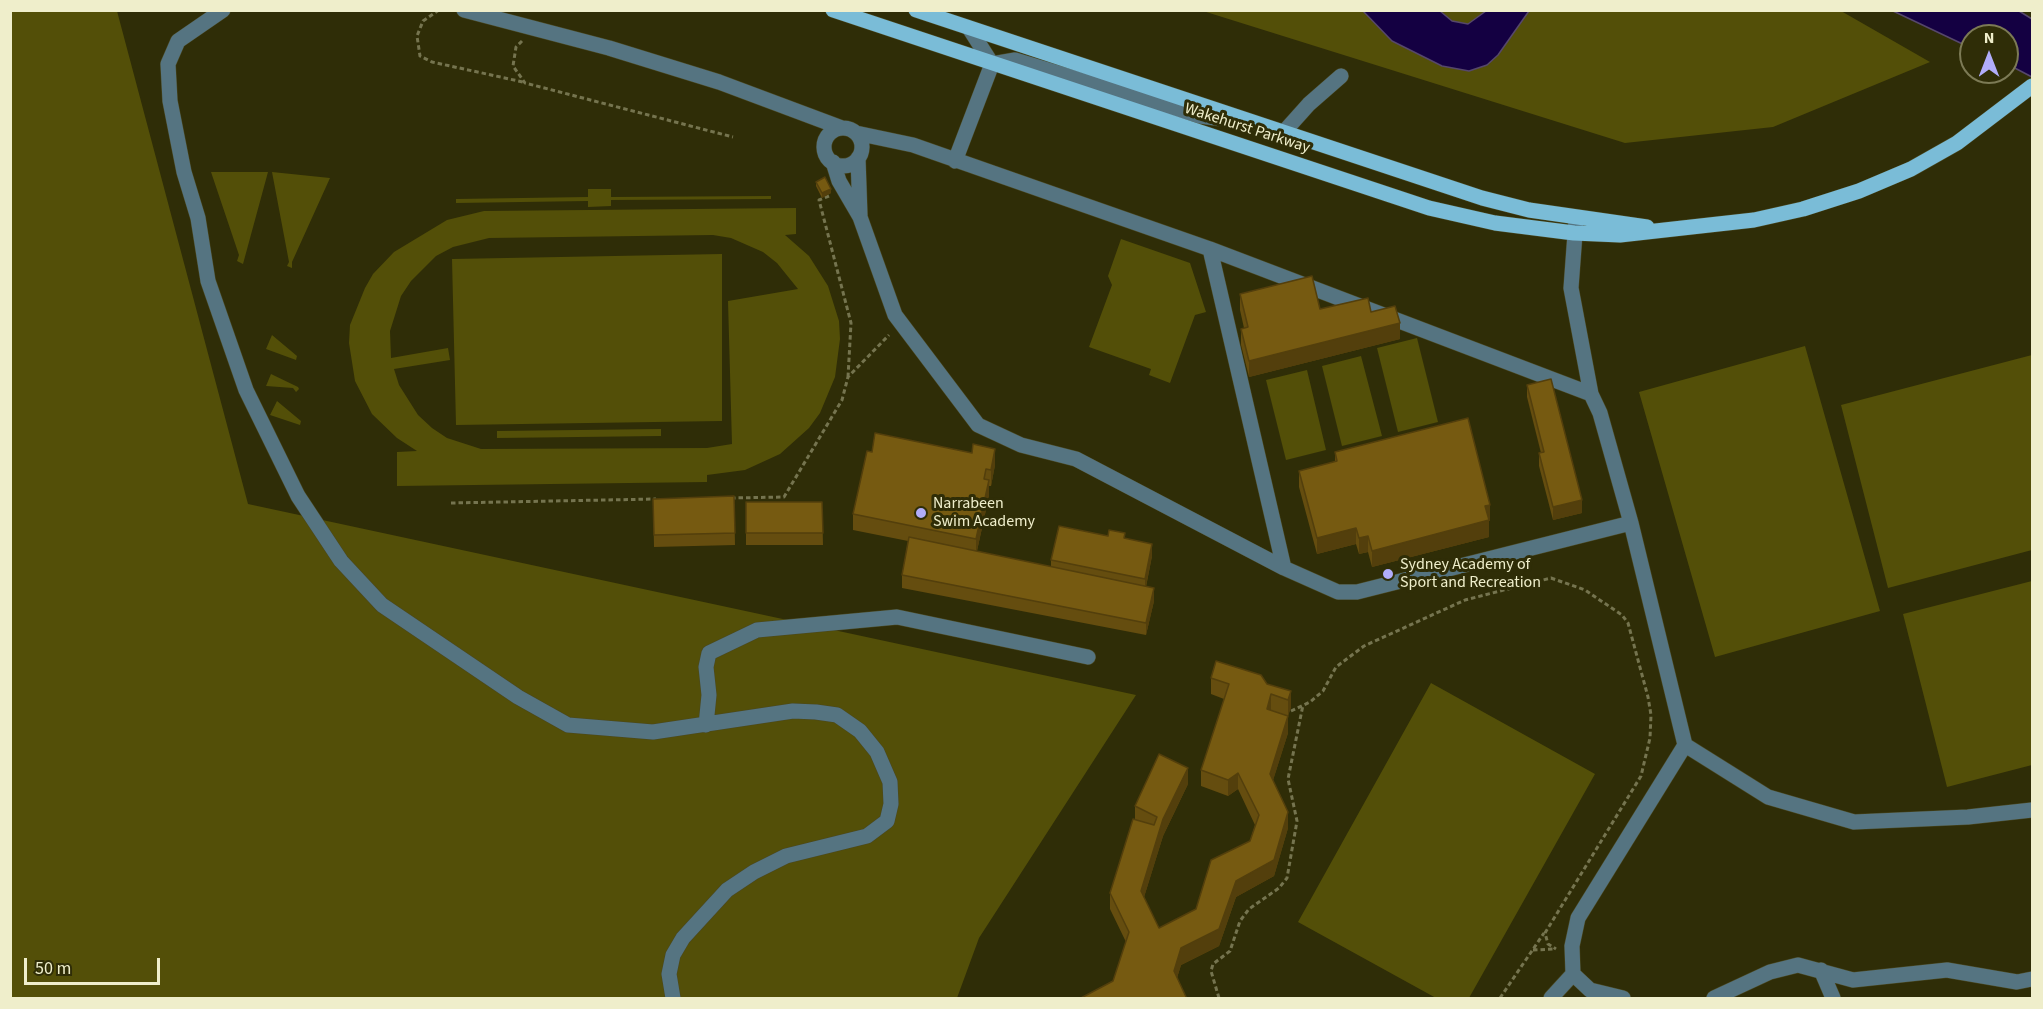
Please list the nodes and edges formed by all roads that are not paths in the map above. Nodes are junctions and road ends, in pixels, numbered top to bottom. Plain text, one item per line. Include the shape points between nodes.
1 (223, 10) edge
2 (465, 10) edge
3 (833, 10) edge
4 (916, 10) edge
5 (969, 28) junction
6 (992, 64) junction
7 (1341, 76) dead end
8 (2032, 86) edge
9 (1252, 123) junction
10 (849, 130) junction
11 (1283, 133) junction
12 (913, 145) junction
13 (859, 156) junction
14 (955, 161) junction
15 (832, 162) junction
16 (860, 217) junction
17 (1575, 226) junction
18 (1210, 249) junction
19 (1591, 393) junction
20 (1631, 524) junction
21 (1284, 568) junction
22 (1088, 657) dead end
23 (706, 724) junction
24 (1685, 746) junction
25 (2032, 810) edge
26 (1821, 970) junction
27 (1573, 974) junction
28 (2032, 979) edge
29 (673, 999) edge
30 (1551, 999) edge
31 (1623, 999) edge
32 (1714, 999) edge
33 (1833, 999) edge

1 - 23 street via 178,41 168,64 170,101 184,172 198,218 208,281 246,390 298,496 341,561 382,604 518,698 568,724 653,732
2 - 10 street via 712,80
3 - 6 main road, Wakehurst Parkway
4 - 5 main road, Wakehurst Parkway
5 - 6 street
5 - 9 main road, Wakehurst Parkway
6 - 9 street via 1015,60 1200,116
6 - 14 street
6 - 17 main road, Wakehurst Parkway via 1429,208 1495,223
7 - 11 street
8 - 17 main road, Wakehurst Parkway via 1957,143 1911,169 1803,209 1754,220 1620,235
9 - 11 main road, Wakehurst Parkway
10 - 12 street
10 - 13 street via 861,142
10 - 15 street via 831,132 825,142 826,154
11 - 17 main road, Wakehurst Parkway
12 - 13 street via 872,146
12 - 14 street
13 - 15 street via 849,165
13 - 16 street
14 - 18 street
15 - 16 street
16 - 21 street via 895,315 978,425 1021,445 1076,459
17 - 19 street via 1571,288
18 - 19 street
18 - 21 street
19 - 20 street
20 - 21 street via 1357,592 1338,592
20 - 24 street
22 - 23 street via 897,617 757,630 710,653 706,667
23 - 29 street via 793,711 837,715 860,731 877,752 890,782 891,804 886,821 867,836 786,856 727,890 683,938 673,955 669,974
24 - 25 street via 1768,797 1854,822
24 - 27 street via 1578,918 1572,951
26 - 28 street via 1853,980 1947,970 2017,982
26 - 32 street via 1797,965 1770,972
26 - 33 street
27 - 30 street
27 - 31 street via 1590,990

